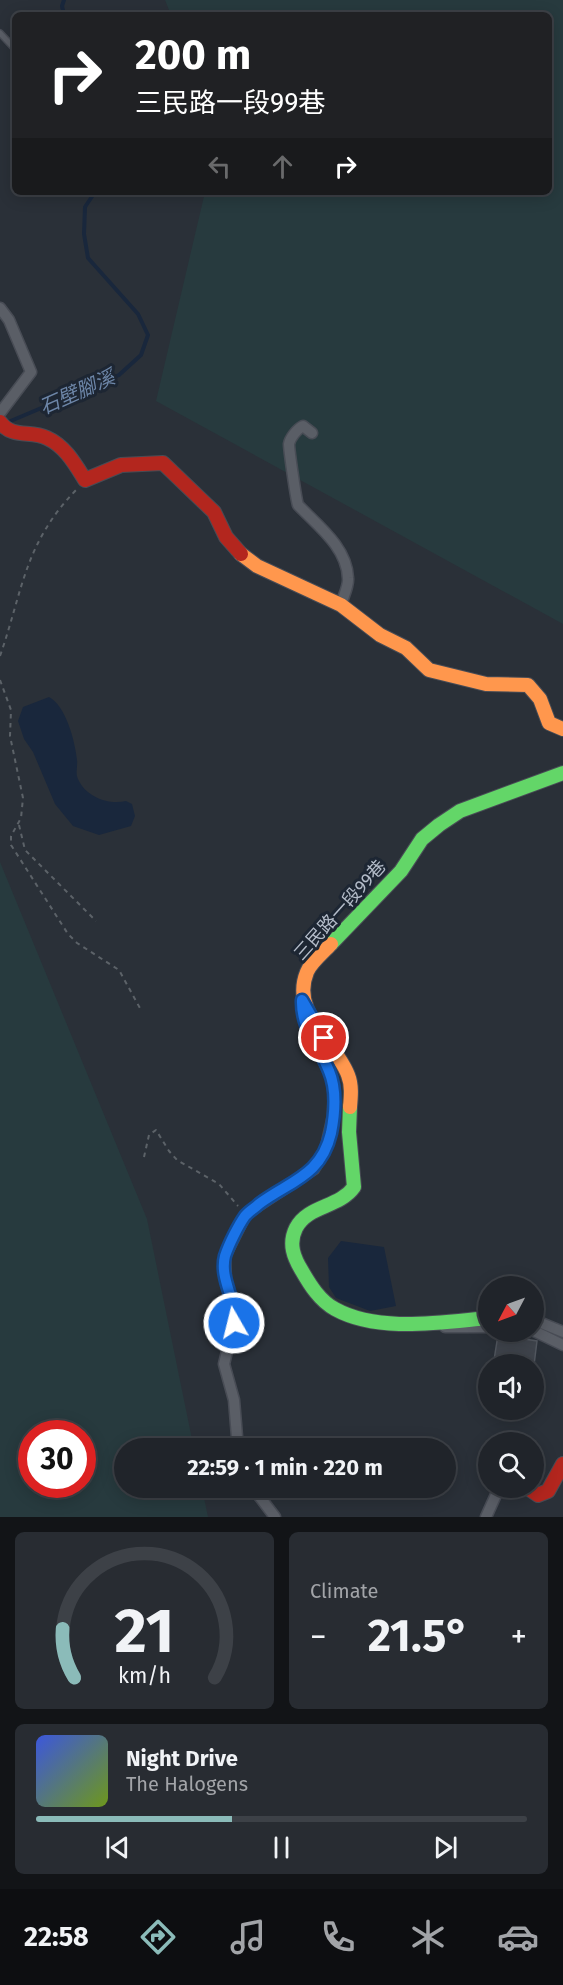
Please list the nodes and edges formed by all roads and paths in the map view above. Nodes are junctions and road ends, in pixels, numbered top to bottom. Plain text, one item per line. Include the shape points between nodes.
1 (0, 33) edge
2 (12, 46) edge
3 (0, 308) edge
4 (0, 413) edge
5 (0, 422) edge
6 (312, 433) dead end
7 (85, 480) junction
8 (341, 605) junction
9 (0, 656) edge
10 (0, 680) edge
11 (563, 729) edge
12 (563, 772) edge
13 (19, 825) junction
14 (96, 921) dead end
15 (302, 1000) junction
16 (141, 1010) dead end
17 (144, 1156) dead end
18 (246, 1214) junction
19 (478, 1319) edge
20 (428, 1322) junction
21 (544, 1324) edge
22 (478, 1327) edge
23 (563, 1332) edge
24 (544, 1336) edge
25 (563, 1345) edge
26 (237, 1438) edge
27 (563, 1464) edge
28 (544, 1493) edge
29 (261, 1498) edge
30 (495, 1498) edge
31 (275, 1517) edge
32 (486, 1517) edge

1 - 2 lane
3 - 4 street via 31,372
5 - 7 street via 12,434 45,437 61,447
6 - 8 street via 299,427 289,443 295,496 298,505 336,546 345,566 348,579
7 - 8 street via 122,465 163,463 214,513 238,552 257,566
7 - 9 path via 42,532 21,578 13,621
8 - 11 street via 380,635 406,648 429,670 486,684 528,685 540,699 549,723
10 - 13 path via 11,710 10,736 21,784
12 - 15 street, 三民路一段99巷 via 460,811 422,839 401,871 307,970
13 - 14 path via 25,850
13 - 16 path via 11,836 11,845 68,934 119,970
15 - 18 street via 307,1032 334,1087 331,1134 314,1169
15 - 20 street via 348,1074 348,1132 354,1187 345,1199 305,1216 296,1226 291,1243 293,1256 334,1310 365,1319
17 - 18 path via 149,1135 156,1130 177,1160 219,1184
18 - 26 street via 224,1265 236,1314 224,1364 234,1400
19 - 20 street
20 - 22 street via 448,1328
21 - 23 street
24 - 25 street
27 - 28 street
29 - 31 street
30 - 32 street

